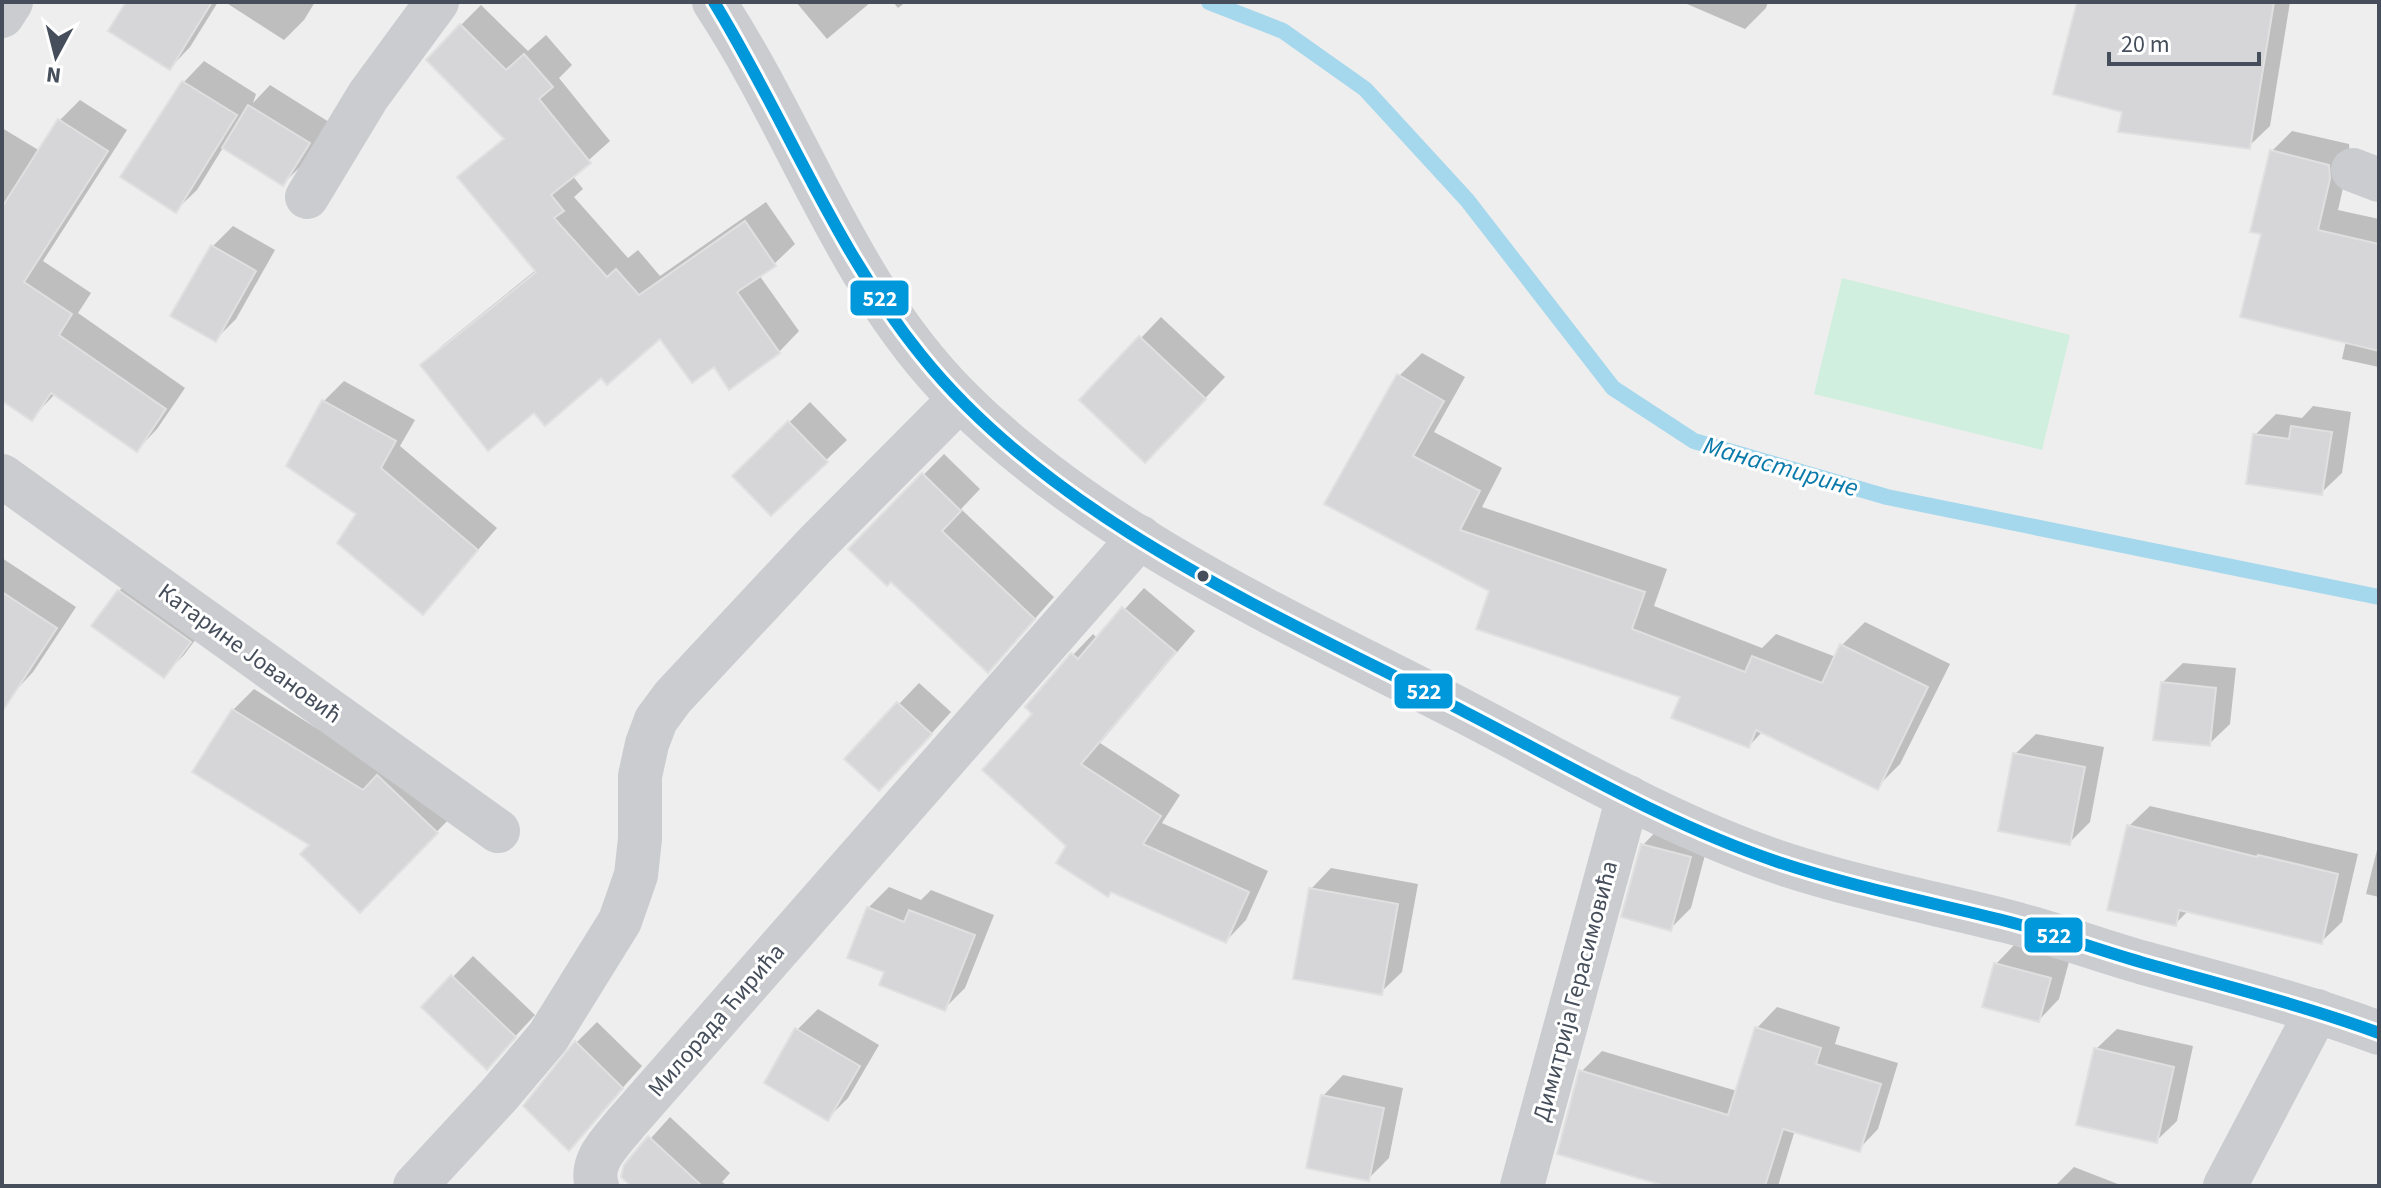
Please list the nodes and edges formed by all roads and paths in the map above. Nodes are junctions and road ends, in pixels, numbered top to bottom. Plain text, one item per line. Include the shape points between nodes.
1 (11, 2) edge
2 (437, 2) edge
3 (714, 2) edge
4 (2, 16) edge
5 (307, 197) dead end
6 (960, 399) junction
7 (2, 476) edge
8 (1140, 537) junction
9 (1628, 797) junction
10 (498, 831) dead end
11 (2317, 1011) junction
12 (2379, 1033) edge
13 (415, 1186) edge
14 (597, 1186) edge
15 (1522, 1186) edge
16 (2225, 1186) edge

1 - 4 street
2 - 5 street via 368,96
3 - 6 street via 890,318
6 - 8 street via 1054,481
6 - 13 street via 815,545 656,720 640,776 636,875 620,921 548,1037
7 - 10 street, Катарине Јовановић
8 - 9 street via 1256,605
8 - 14 street, Милорада Ћирића via 626,1123 596,1162
9 - 11 street via 1777,861
9 - 15 street, Димитрија Герасимовића
11 - 12 street
11 - 16 street

